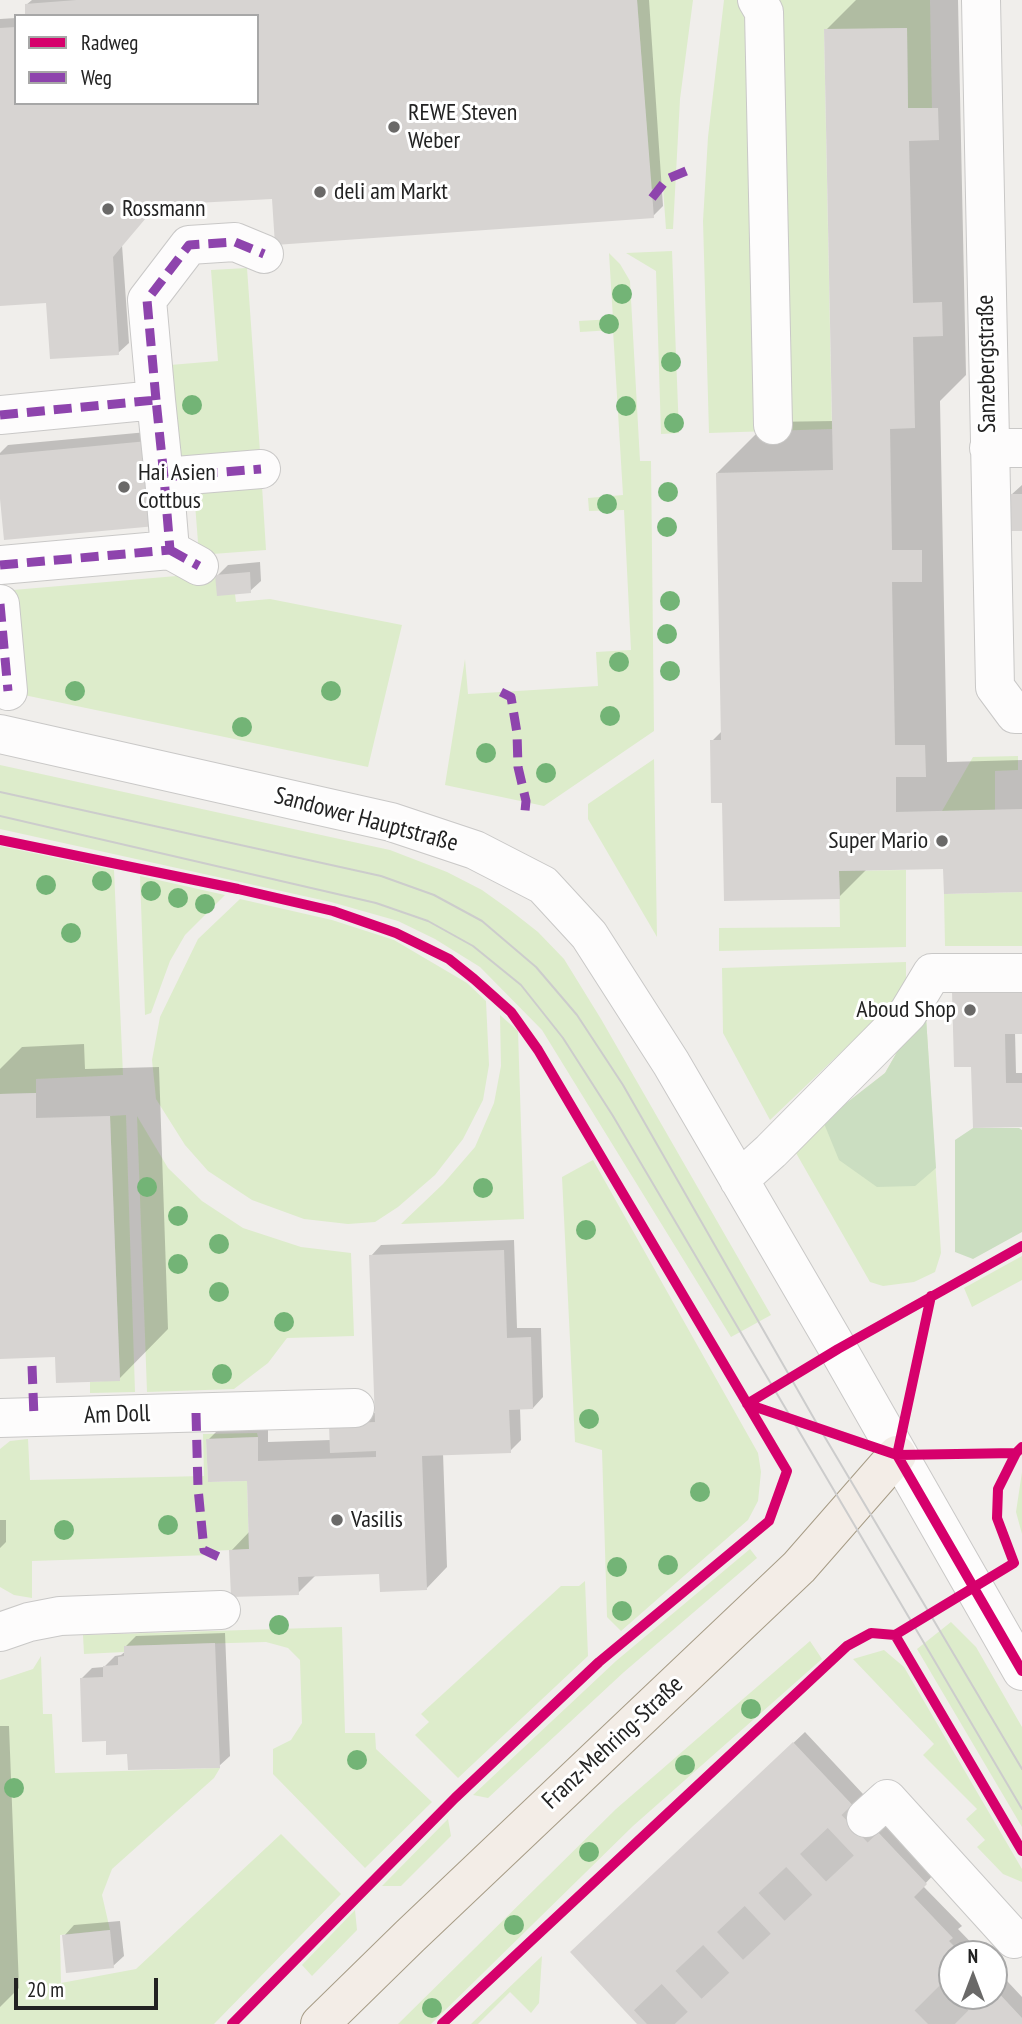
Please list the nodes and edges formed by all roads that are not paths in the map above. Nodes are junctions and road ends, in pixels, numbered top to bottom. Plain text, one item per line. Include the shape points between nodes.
1 (757, 0) edge
2 (981, 0) edge
3 (264, 254) dead end
4 (156, 400) junction
5 (0, 415) edge
6 (773, 425) dead end
7 (1005, 448) edge
8 (261, 469) dead end
9 (164, 477) junction
10 (0, 565) edge
11 (0, 604) edge
12 (8, 691) dead end
13 (1022, 713) edge
14 (0, 734) edge
15 (1022, 973) edge
16 (739, 1180) junction
17 (355, 1408) dead end
18 (0, 1418) edge
19 (897, 1455) junction
20 (221, 1610) dead end
21 (0, 1632) edge
22 (1022, 1671) edge
23 (866, 1818) tunnel mouth
24 (1010, 1944) edge
25 (320, 2024) edge

1 - 6 street via 764,12
2 - 7 street, Sanzebergstraße
3 - 4 street via 235,242 189,245 147,300
4 - 5 street
4 - 9 street
7 - 13 street, Sanzebergstraße via 995,687 1015,714
8 - 9 street
9 - 10 street via 185,558
11 - 12 street
14 - 16 street, Sandower Hauptstraße via 391,822 475,850 532,878 589,935
15 - 16 street via 932,973 908,1013
16 - 19 street, Sandower Hauptstraße
17 - 18 street, Am Doll
19 - 22 street, Sandower Hauptstraße
19 - 25 main road, Franz-Mehring-Straße via 799,1567
20 - 21 street via 60,1616
23 - 24 street via 887,1799

